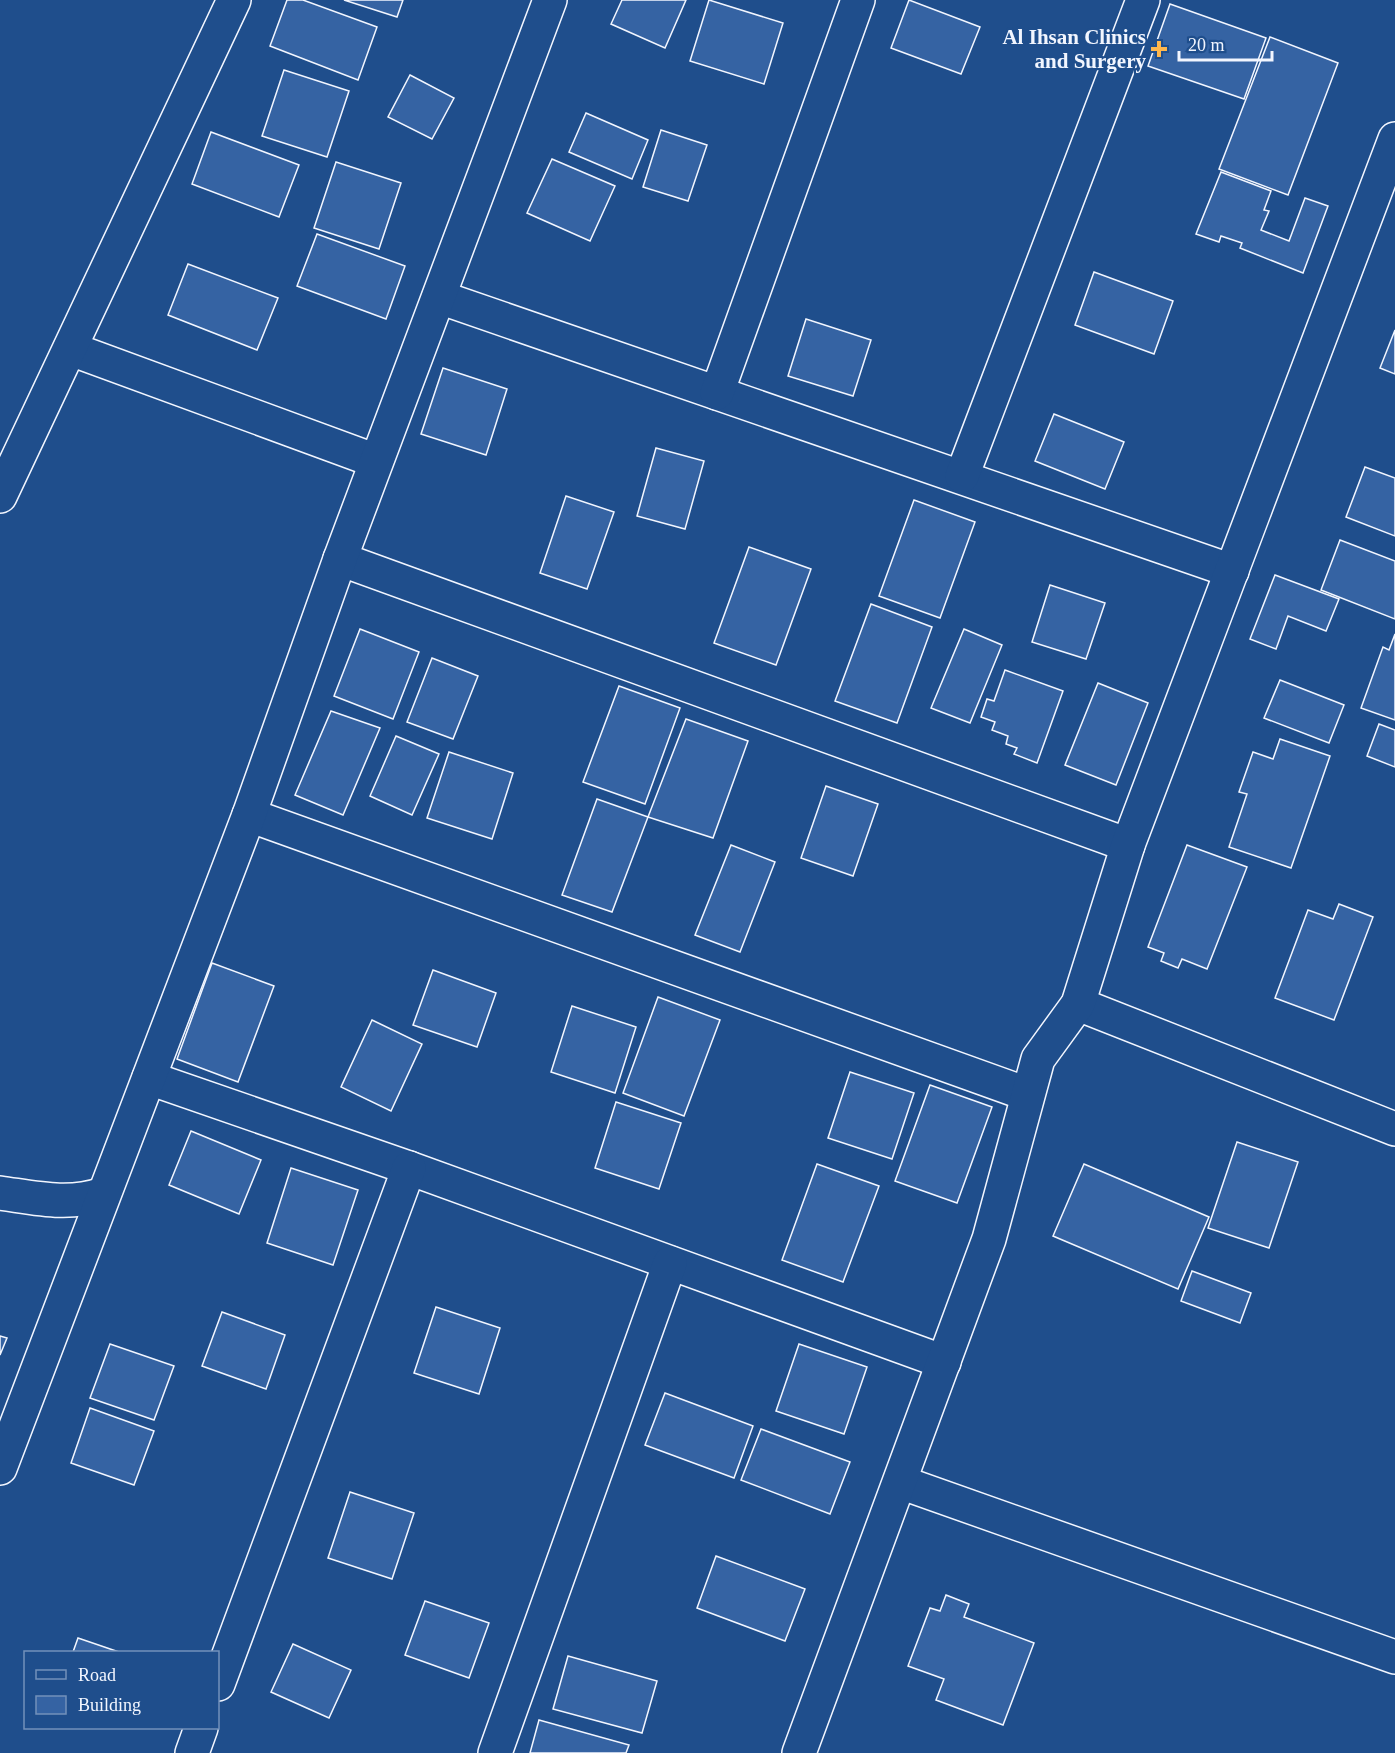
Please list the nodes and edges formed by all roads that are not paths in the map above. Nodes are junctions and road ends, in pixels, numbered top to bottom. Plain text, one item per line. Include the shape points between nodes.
1 (234, 0) edge
2 (550, 0) edge
3 (858, 0) edge
4 (1143, 0) edge
5 (1395, 139) edge
6 (439, 297) junction
7 (72, 348) junction
8 (717, 393) junction
9 (376, 461) junction
10 (962, 476) junction
11 (0, 496) edge
12 (340, 559) junction
13 (1232, 571) junction
14 (249, 814) junction
15 (1128, 845) junction
16 (1078, 1004) junction
17 (149, 1078) junction
18 (1027, 1094) junction
19 (1395, 1129) edge
20 (409, 1168) junction
21 (0, 1193) edge
22 (104, 1194) junction
23 (670, 1263) junction
24 (944, 1362) junction
25 (2, 1457) edge
26 (900, 1482) junction
27 (1395, 1657) edge
28 (219, 1681) edge
29 (201, 1729) edge
30 (192, 1753) edge
31 (495, 1753) edge
32 (799, 1753) edge

1 - 7 street
2 - 6 street
3 - 8 street
4 - 10 street
5 - 13 street
6 - 8 street
6 - 9 street
7 - 9 street
7 - 11 street
8 - 10 street
9 - 12 street
10 - 13 street
12 - 14 street
12 - 15 street
13 - 15 street
14 - 17 street
14 - 18 street
15 - 16 street
16 - 18 street via 1038,1059
16 - 19 street
17 - 20 street
17 - 22 street
18 - 24 street via 988,1239
20 - 23 street
20 - 28 street
21 - 22 street via 63,1202 84,1201
22 - 25 street
23 - 24 street
23 - 31 street
24 - 26 street
26 - 27 street
26 - 32 street
29 - 30 street

